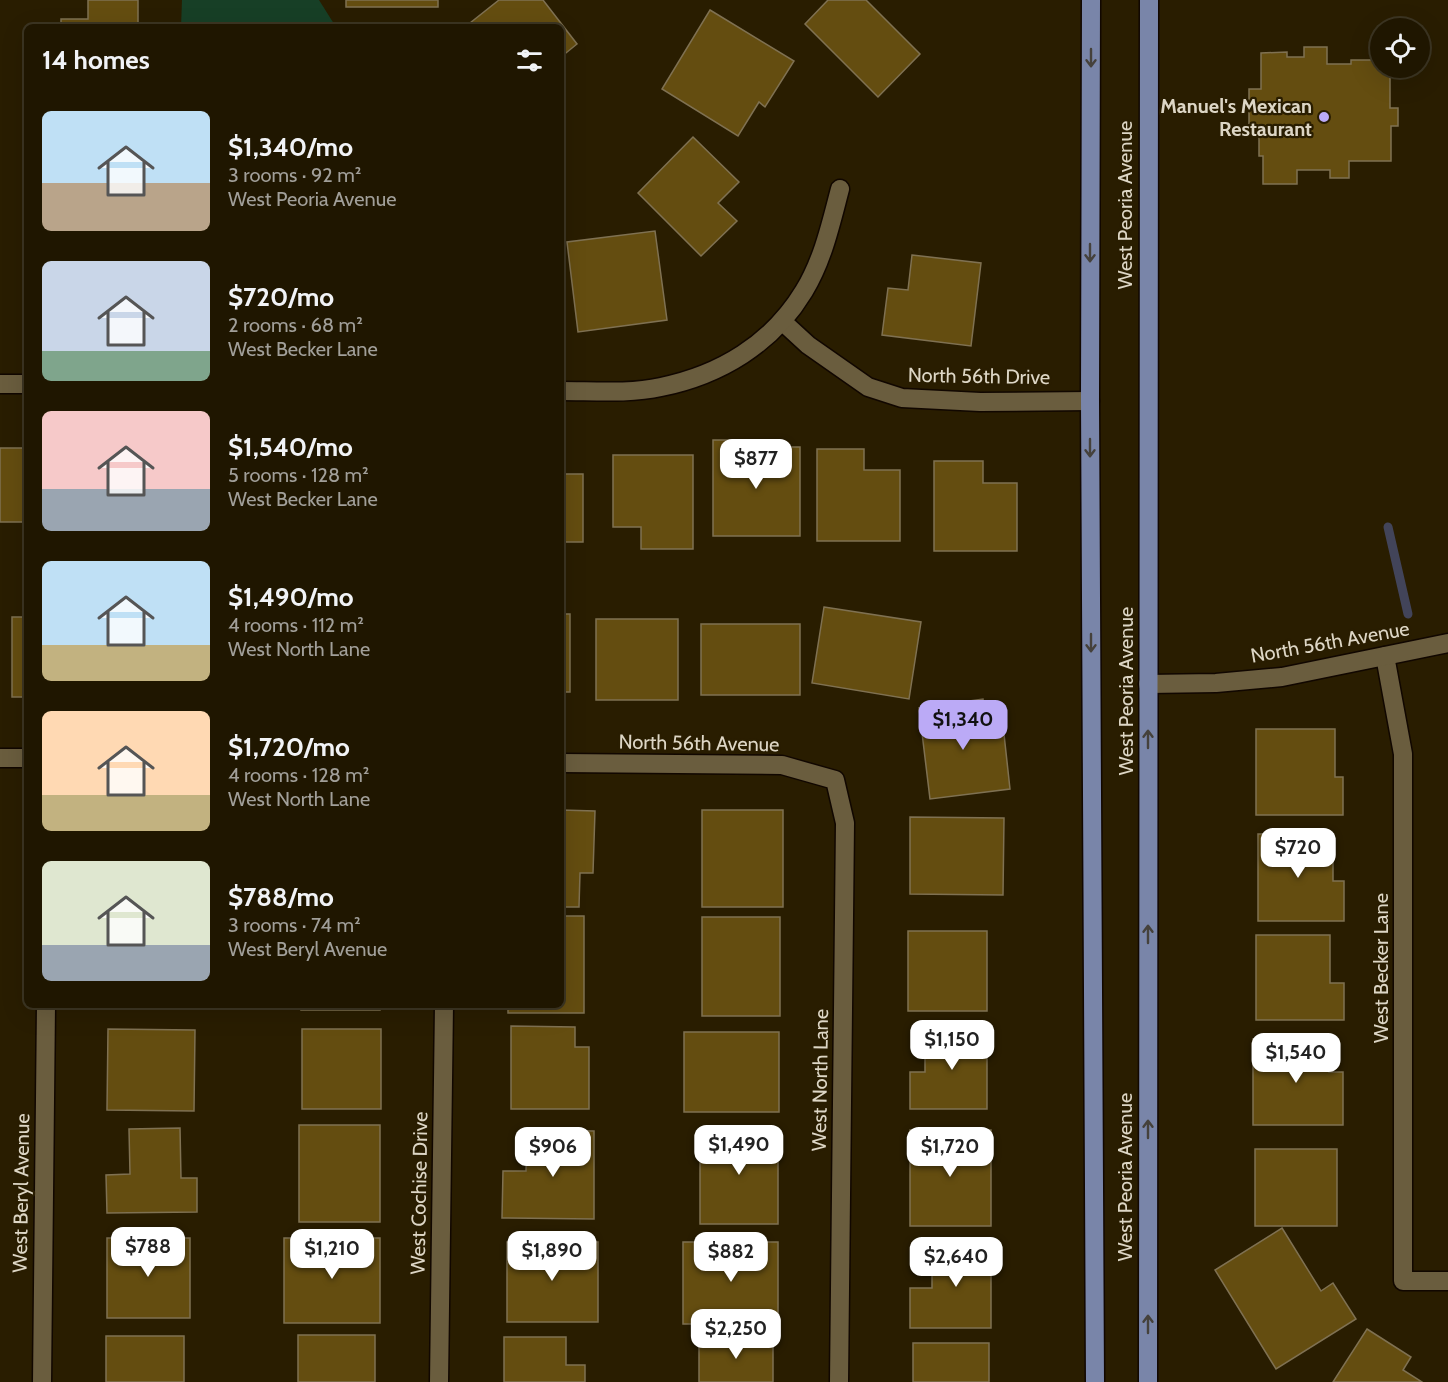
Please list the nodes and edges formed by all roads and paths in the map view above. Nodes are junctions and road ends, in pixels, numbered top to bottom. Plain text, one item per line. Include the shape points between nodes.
1 (1091, 0) edge
2 (1149, 0) edge
3 (840, 189) dead end
4 (783, 321) junction
5 (0, 384) edge
6 (24, 384) edge
7 (564, 391) edge
8 (1090, 401) junction
9 (1448, 643) edge
10 (1385, 656) junction
11 (1148, 684) junction
12 (0, 758) edge
13 (24, 758) edge
14 (564, 763) edge
15 (835, 780) joint
16 (46, 1008) edge
17 (444, 1008) edge
18 (1448, 1281) edge
19 (42, 1382) edge
20 (439, 1382) edge
21 (838, 1382) edge
22 (1095, 1382) edge
23 (1148, 1382) edge

1 -> 8 main road, West Peoria Avenue
2 - 11 main road, West Peoria Avenue
3 - 4 street via 825,247 805,290
4 - 7 street via 752,350 693,378 632,391
4 - 8 street, North 56th Drive via 808,345 868,387 902,398
5 - 6 street
8 -> 22 main road, West Peoria Avenue
9 - 10 street, North 56th Avenue
10 - 11 street, North 56th Avenue via 1282,677
10 - 18 street, West Becker Lane via 1403,754 1403,1281
23 -> 11 main road, West Peoria Avenue
12 - 13 street
14 - 15 street, North 56th Avenue via 782,765
15 - 21 street, West North Lane via 845,823
16 - 19 street, West Beryl Avenue
17 - 20 street, West Cochise Drive

